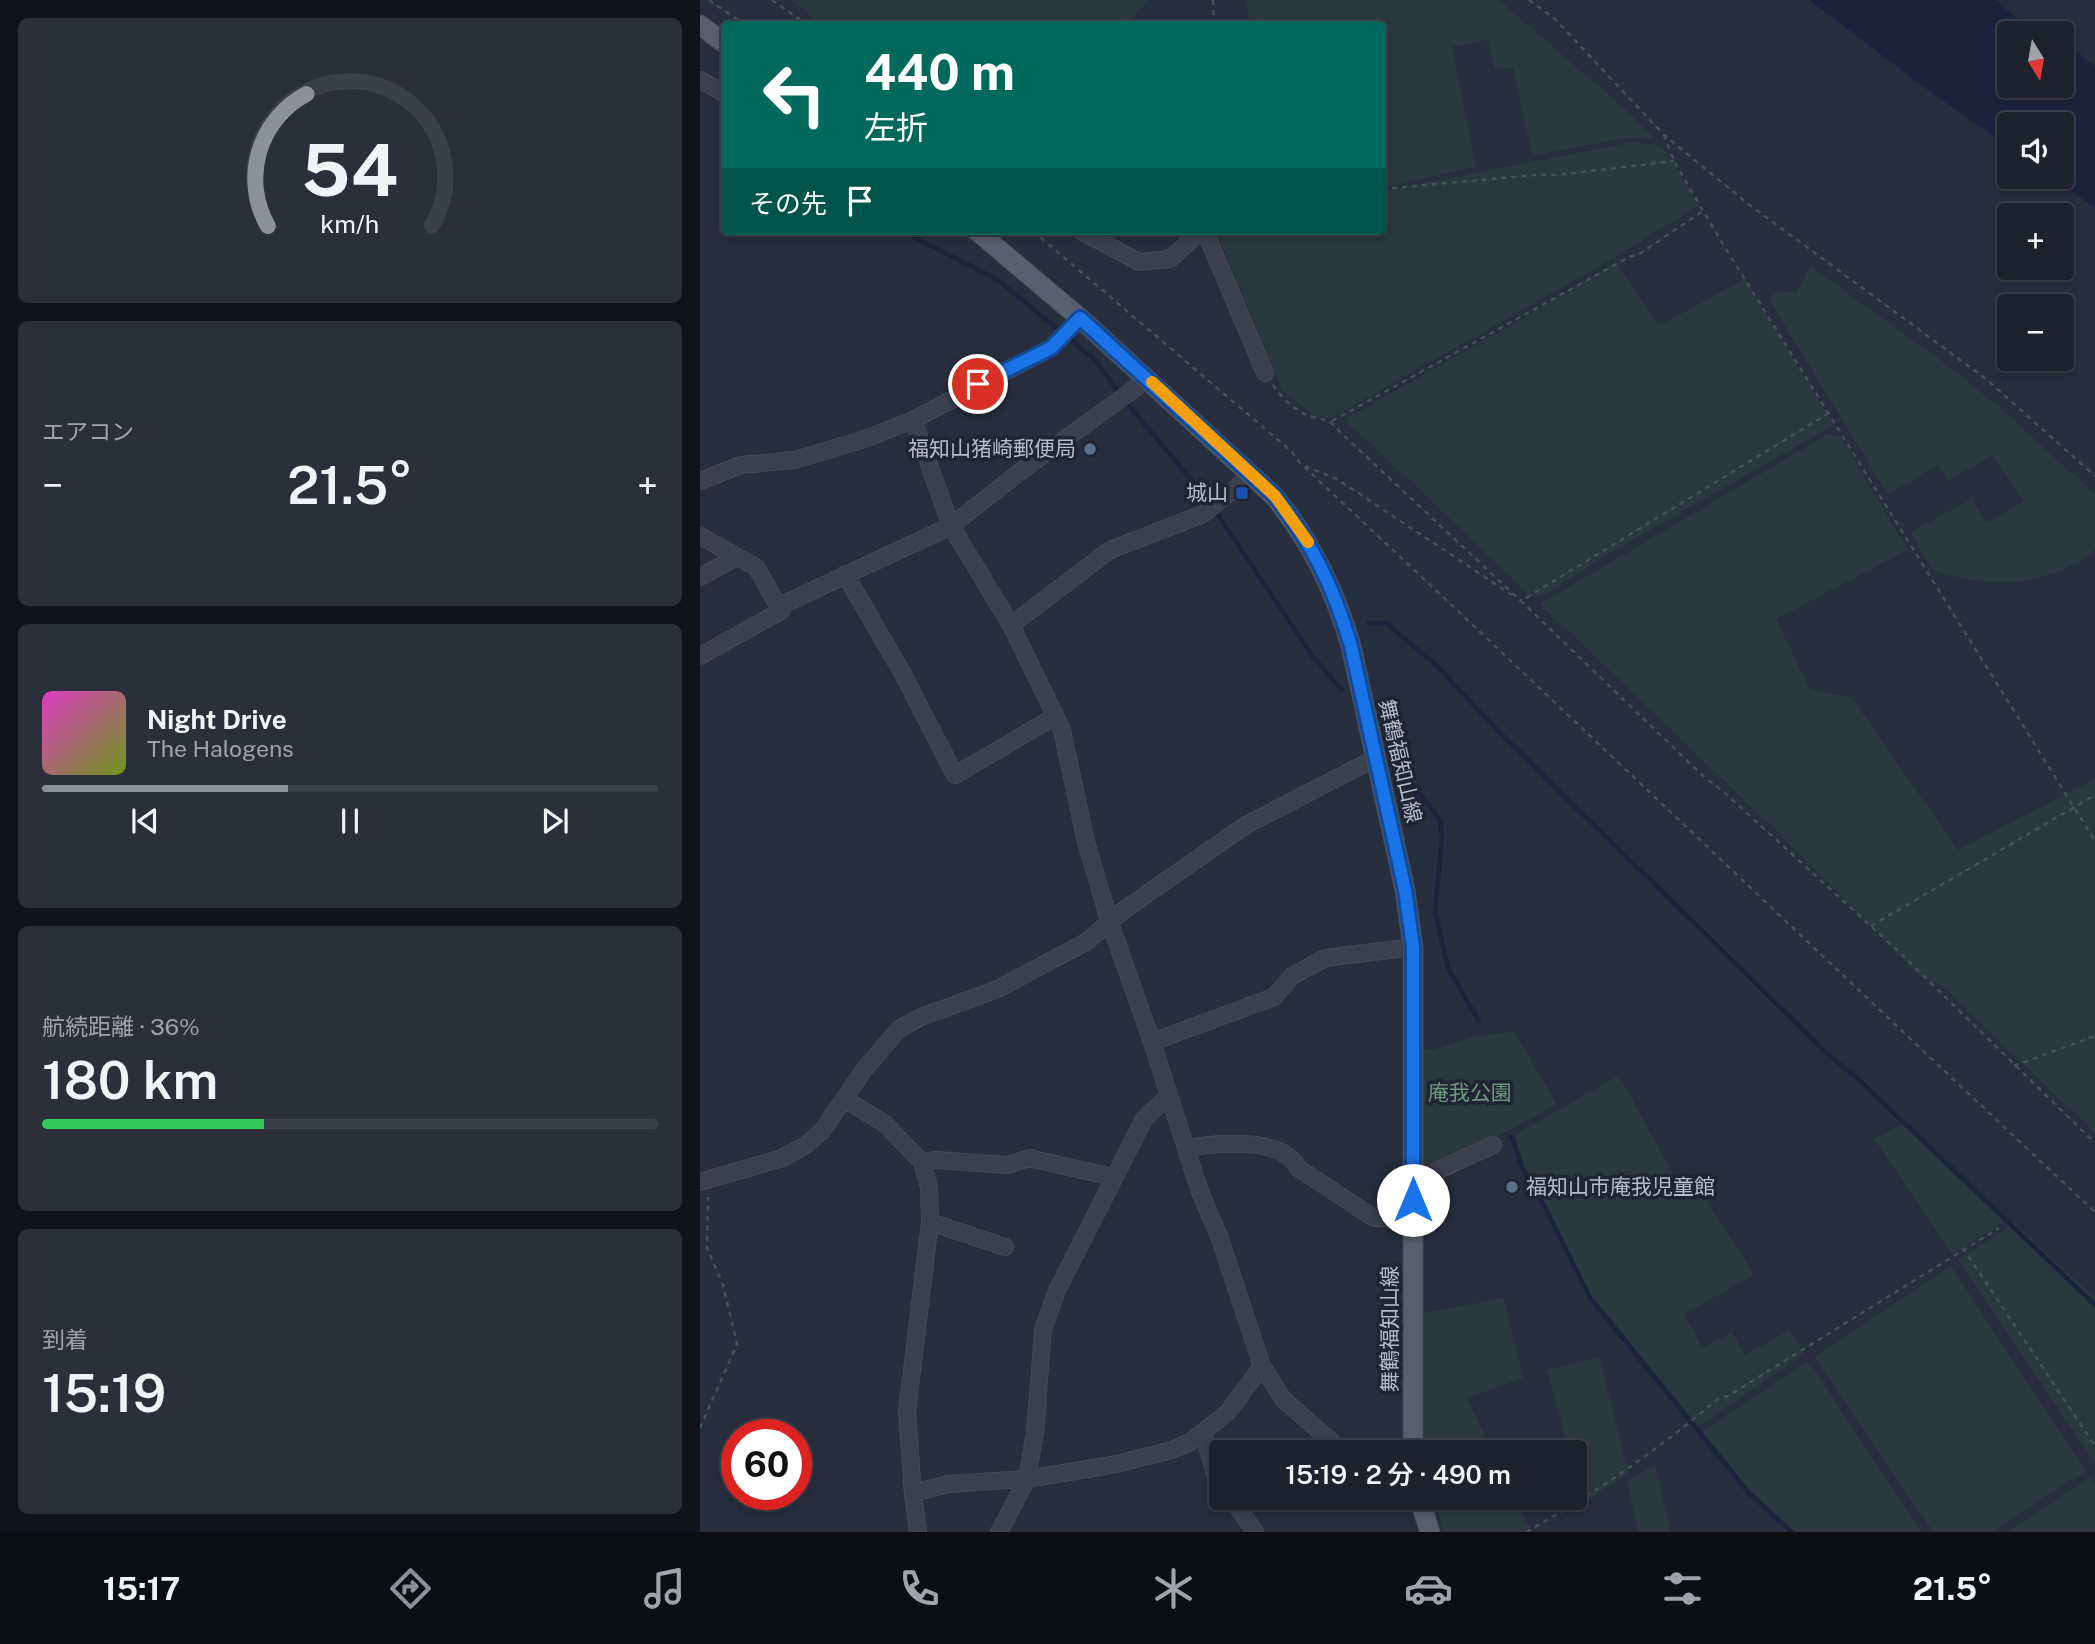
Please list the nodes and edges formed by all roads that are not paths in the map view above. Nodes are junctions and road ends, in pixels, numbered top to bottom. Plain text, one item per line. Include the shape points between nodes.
1 (700, 25) edge
2 (721, 41) edge
3 (700, 80) edge
4 (721, 91) edge
5 (982, 235) edge
6 (1088, 235) edge
7 (1198, 235) edge
8 (1205, 235) edge
9 (1080, 318) junction
10 (1265, 373) road end
11 (1148, 379) junction
12 (913, 420) junction
13 (1252, 475) junction
14 (700, 481) edge
15 (951, 526) junction
16 (700, 536) edge
17 (737, 557) junction
18 (845, 574) junction
19 (700, 577) edge
20 (781, 611) junction
21 (1011, 625) junction
22 (700, 656) edge
23 (1054, 717) junction
24 (1376, 758) junction
25 (1110, 923) junction
26 (1413, 947) junction
27 (1152, 1042) junction
28 (1169, 1095) junction
29 (845, 1099) junction
30 (1493, 1145) dead end
31 (1186, 1148) junction
32 (922, 1162) junction
33 (1114, 1177) junction
34 (704, 1181) edge
35 (1413, 1182) junction
36 (1413, 1219) junction
37 (930, 1222) junction
38 (1005, 1247) dead end
39 (1262, 1366) junction
40 (1203, 1432) junction
41 (1329, 1440) edge
42 (1413, 1440) edge
43 (1209, 1453) edge
44 (1027, 1479) junction
45 (913, 1493) junction
46 (1239, 1510) edge
47 (1423, 1510) edge
48 (918, 1532) edge
49 (999, 1532) edge
50 (1255, 1532) edge
51 (1430, 1532) edge

1 - 2 main road
3 - 4 street
5 - 9 main road, 舞鶴福知山線
6 - 7 street via 1139,262 1170,259
8 - 10 street
9 - 11 main road, 舞鶴福知山線
9 - 12 street via 1051,348
11 - 13 main road, 舞鶴福知山線
11 - 15 street
12 - 14 street via 795,460 741,465
12 - 15 street
13 - 21 street via 1203,514 1110,550
13 - 24 main road, 舞鶴福知山線 via 1275,496 1321,564 1351,646
15 - 18 street
15 - 21 street
16 - 17 street
17 - 19 street
17 - 20 street via 756,568
18 - 20 street via 786,603
18 - 23 street via 956,775
20 - 22 street
21 - 23 street
23 - 25 street via 1062,730 1086,842
24 - 25 street via 1246,824
24 - 26 main road, 舞鶴福知山線
25 - 27 street
25 - 29 street via 1086,942 998,989 899,1029
26 - 27 street via 1325,958 1292,976 1273,997
26 - 35 main road, 舞鶴福知山線
27 - 28 street
28 - 31 street
28 - 33 street via 1144,1119
29 - 32 street via 884,1123
29 - 34 street via 806,1145 782,1158
30 - 35 street
31 - 36 street via 1244,1144 1279,1149 1298,1168 1374,1218
31 - 39 street
32 - 33 street via 1008,1165 1029,1158
32 - 37 street via 929,1187
33 - 44 street via 1056,1293 1043,1330
35 - 36 main road, 舞鶴福知山線
36 - 42 main road, 舞鶴福知山線
37 - 38 street
37 - 45 street via 907,1410
39 - 40 street via 1228,1412
39 - 41 street via 1283,1399
40 - 43 street
40 - 44 street via 1172,1450
44 - 45 street via 948,1485
44 - 49 street
45 - 48 street
46 - 50 street
47 - 51 main road

